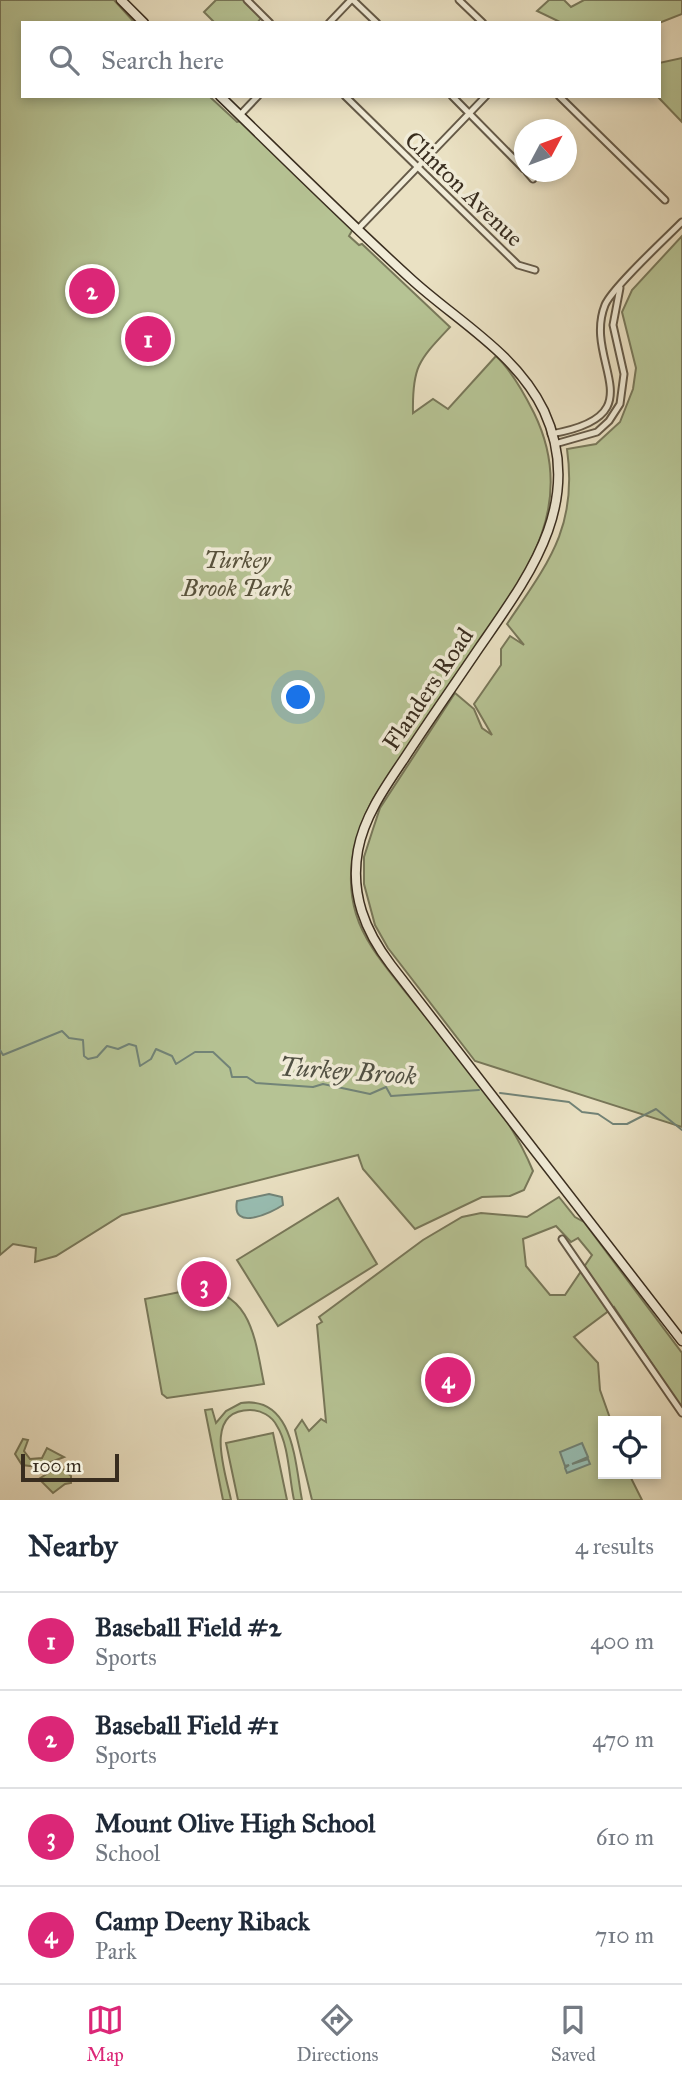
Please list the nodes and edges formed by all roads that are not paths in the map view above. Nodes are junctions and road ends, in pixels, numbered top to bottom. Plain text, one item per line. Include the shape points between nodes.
1 (121, 0) edge
2 (247, 0) edge
3 (352, 0) edge
4 (459, 0) edge
5 (142, 21) edge
6 (268, 21) edge
7 (330, 21) edge
8 (375, 21) edge
9 (481, 21) edge
10 (222, 98) edge
11 (256, 98) edge
12 (347, 98) edge
13 (454, 98) edge
14 (484, 98) edge
15 (561, 98) edge
16 (470, 114) junction
17 (240, 115) junction
18 (514, 158) edge
19 (417, 169) junction
20 (665, 200) dead end
21 (682, 222) edge
22 (358, 229) junction
23 (535, 270) dead end
24 (620, 288) junction
25 (551, 433) junction
26 (553, 444) junction
27 (562, 1239) dead end
28 (682, 1341) edge
29 (682, 1413) edge

1 - 5 main road
2 - 6 street
3 - 7 street
3 - 8 street
4 - 9 street
10 - 17 main road, Flanders Road
11 - 17 street
12 - 19 street, Clinton Avenue
13 - 16 street
14 - 16 street
15 - 20 street
16 - 18 street
16 - 19 street
17 - 22 main road, Flanders Road
19 - 22 street
19 - 23 street, Clinton Avenue via 518,265
21 - 24 street
22 - 25 main road, Flanders Road via 513,366 540,405
24 - 25 street via 608,300 601,319 611,390 607,407 593,422
24 - 26 street via 613,324 624,374 620,404 597,432
25 - 26 main road, Flanders Road
26 - 28 main road, Flanders Road via 556,497 542,551 366,821 356,858 357,898 369,934 390,965
27 - 29 street

